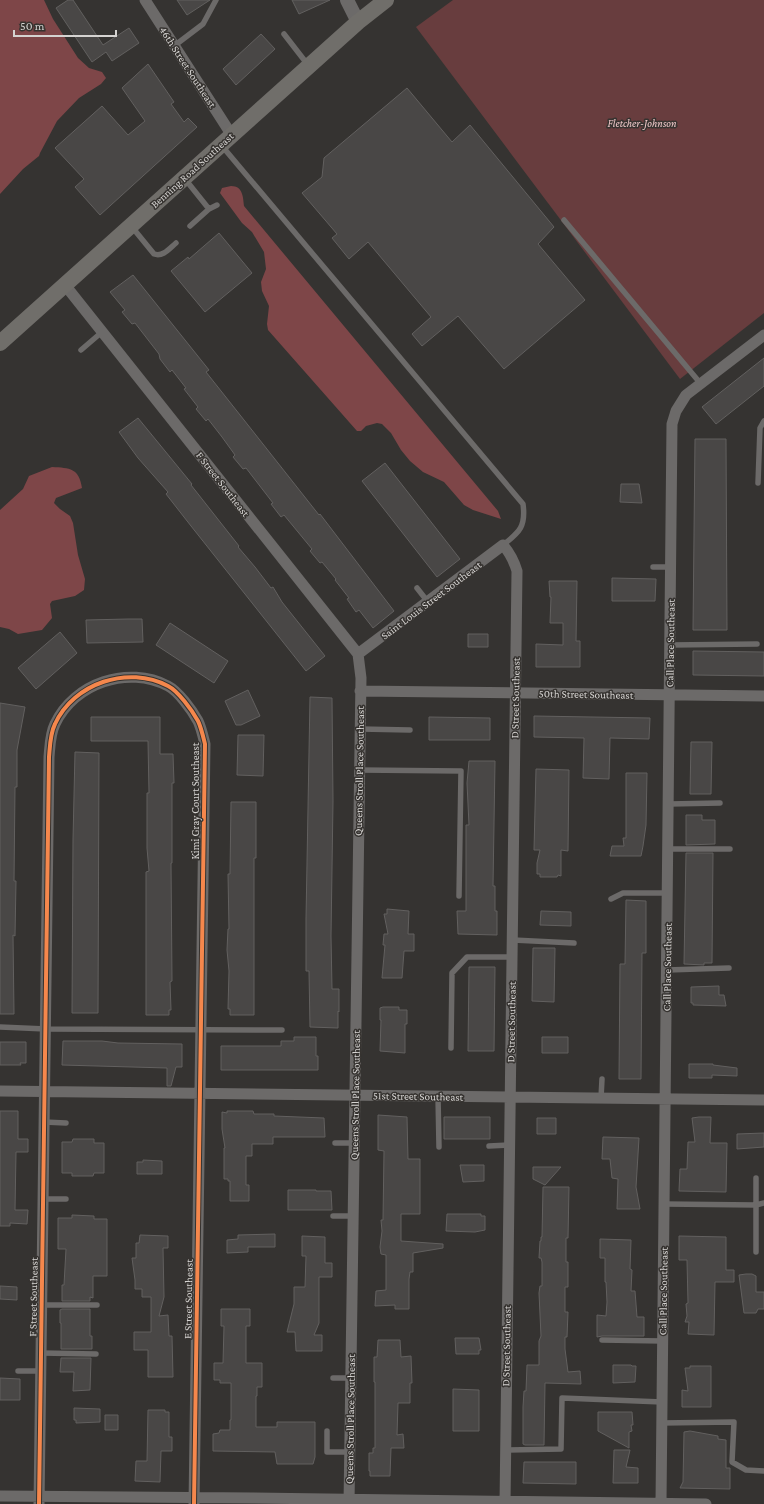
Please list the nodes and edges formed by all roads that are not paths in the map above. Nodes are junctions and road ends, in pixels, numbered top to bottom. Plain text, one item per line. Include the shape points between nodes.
1 (145, 0) edge
2 (216, 0) edge
3 (347, 0) edge
4 (386, 0) edge
5 (358, 22) junction
6 (284, 34) dead end
7 (174, 46) junction
8 (309, 66) junction
9 (226, 139) junction
10 (184, 177) junction
11 (217, 205) dead end
12 (209, 209) junction
13 (564, 220) dead end
14 (131, 225) junction
15 (190, 226) dead end
16 (176, 243) dead end
17 (65, 285) junction
18 (102, 332) junction
19 (764, 335) edge
20 (0, 343) edge
21 (81, 350) dead end
22 (701, 384) junction
23 (764, 421) edge
24 (758, 483) dead end
25 (503, 545) junction
26 (671, 566) junction
27 (653, 567) dead end
28 (417, 588) dead end
29 (428, 602) junction
30 (670, 644) junction
31 (757, 644) dead end
32 (358, 654) junction
33 (360, 691) junction
34 (515, 693) junction
35 (670, 695) junction
36 (764, 696) edge
37 (359, 729) junction
38 (410, 730) dead end
39 (359, 770) junction
40 (720, 803) dead end
41 (669, 804) junction
42 (668, 849) junction
43 (730, 849) dead end
44 (668, 893) junction
45 (459, 896) dead end
46 (610, 899) dead end
47 (513, 940) junction
48 (574, 943) dead end
49 (512, 957) junction
50 (730, 968) dead end
51 (667, 970) junction
52 (0, 1027) edge
53 (46, 1029) junction
54 (201, 1030) junction
55 (282, 1030) dead end
56 (451, 1048) dead end
57 (602, 1079) dead end
58 (0, 1091) edge
59 (45, 1091) junction
60 (200, 1093) junction
61 (355, 1095) junction
62 (438, 1096) junction
63 (510, 1097) junction
64 (602, 1098) junction
65 (666, 1099) junction
66 (764, 1100) edge
67 (44, 1122) junction
68 (66, 1123) dead end
69 (335, 1143) dead end
70 (354, 1143) junction
71 (509, 1145) junction
72 (489, 1146) dead end
73 (439, 1147) dead end
74 (756, 1178) dead end
75 (44, 1199) junction
76 (66, 1199) dead end
77 (764, 1203) edge
78 (664, 1204) junction
79 (756, 1205) junction
80 (333, 1216) dead end
81 (354, 1216) junction
82 (756, 1252) dead end
83 (42, 1305) junction
84 (98, 1305) dead end
85 (602, 1340) dead end
86 (662, 1341) junction
87 (41, 1353) junction
88 (96, 1354) dead end
89 (18, 1371) dead end
90 (41, 1371) junction
91 (333, 1378) dead end
92 (351, 1378) junction
93 (662, 1402) junction
94 (661, 1423) junction
95 (327, 1431) dead end
96 (505, 1450) junction
97 (350, 1452) junction
98 (764, 1470) edge
99 (0, 1496) edge
100 (39, 1500) edge
101 (194, 1501) edge
102 (349, 1502) edge
103 (505, 1503) edge
104 (661, 1504) edge
105 (706, 1504) edge

1 - 7 street, 46th Street Southeast
2 - 7 lane via 203,24
3 - 5 street
4 - 5 main road, Benning Road Southeast
5 - 8 main road, Benning Road Southeast
6 - 8 lane
7 - 9 street, 46th Street Southeast
8 - 9 main road, Benning Road Southeast
9 - 10 main road, Benning Road Southeast
9 - 25 lane via 523,504 523,525
10 - 12 lane
10 - 14 main road, Benning Road Southeast
11 - 12 lane
12 - 15 lane
13 - 22 lane
14 - 16 lane via 154,254 162,255
14 - 17 main road, Benning Road Southeast
17 - 18 street, F Street Southeast
17 - 20 main road, Benning Road Southeast
18 - 21 lane
18 - 32 street, F Street Southeast
19 - 22 street
22 - 26 street, Call Place Southeast via 686,395 678,406 672,430
23 - 24 lane via 760,428
25 - 29 street, Saint Louis Street Southeast
25 - 34 street, D Street Southeast via 515,561 517,571
26 - 27 lane
26 - 30 street, Call Place Southeast
28 - 29 lane
29 - 32 street, Saint Louis Street Southeast
30 - 31 lane
30 - 35 street, Call Place Southeast
32 - 33 street
33 - 34 street, 50th Street Southeast
33 - 37 street, Queens Stroll Place Southeast
34 - 35 street, 50th Street Southeast
34 - 47 street, D Street Southeast
35 - 36 street, 50th Street Southeast
35 - 41 street, Call Place Southeast
37 - 38 lane
37 - 39 street, Queens Stroll Place Southeast
39 - 45 lane via 461,771
39 - 61 street, Queens Stroll Place Southeast
40 - 41 lane
41 - 42 street, Call Place Southeast
42 - 43 lane
42 - 44 street, Call Place Southeast
44 - 46 lane via 623,893
44 - 51 street, Call Place Southeast
47 - 48 lane
47 - 49 street, D Street Southeast
49 - 56 lane via 467,957 452,973
49 - 63 street, D Street Southeast
50 - 51 lane
51 - 65 street, Call Place Southeast
52 - 53 lane
53 - 54 lane
53 - 54 street, Kimi Gray Court Southeast via 51,737 63,709 77,697 95,684 114,678 133,677 169,686 185,702 198,721 205,744
53 - 59 street, Kimi Gray Court Southeast
54 - 55 lane
54 - 60 street, Kimi Gray Court Southeast
57 - 64 lane
58 - 59 street, 51st Street Southeast
59 - 60 street, 51st Street Southeast
59 - 67 street, F Street Southeast
60 - 61 street, 51st Street Southeast
60 - 101 street, E Street Southeast
61 - 62 street, 51st Street Southeast
61 - 70 street, Queens Stroll Place Southeast
62 - 63 street, 51st Street Southeast
62 - 73 lane
63 - 64 street, 51st Street Southeast
63 - 71 street, D Street Southeast
64 - 65 street, 51st Street Southeast
65 - 66 street, 51st Street Southeast
65 - 78 street, Call Place Southeast
67 - 68 lane
67 - 75 street, F Street Southeast
69 - 70 lane
70 - 81 street, Queens Stroll Place Southeast
71 - 72 lane
71 - 96 street, D Street Southeast
74 - 79 lane
75 - 76 lane
75 - 83 street, F Street Southeast
77 - 79 lane
78 - 79 lane
78 - 86 street, Call Place Southeast
79 - 82 lane
80 - 81 lane
81 - 92 street, Queens Stroll Place Southeast
83 - 84 lane
83 - 87 street, F Street Southeast
85 - 86 lane
86 - 93 street, Call Place Southeast
87 - 88 lane
87 - 90 street, F Street Southeast
89 - 90 lane
90 - 100 street, F Street Southeast
91 - 92 lane
92 - 97 street, Queens Stroll Place Southeast
93 - 94 street, Call Place Southeast
93 - 96 lane via 562,1398 561,1449
94 - 98 lane via 734,1422 732,1462 746,1470
94 - 104 street, Call Place Southeast
95 - 97 lane via 327,1452
96 - 103 street, D Street Southeast
97 - 102 street, Queens Stroll Place Southeast
99 - 100 street
100 - 101 street
101 - 102 street
102 - 103 street
103 - 104 street
104 - 105 street

